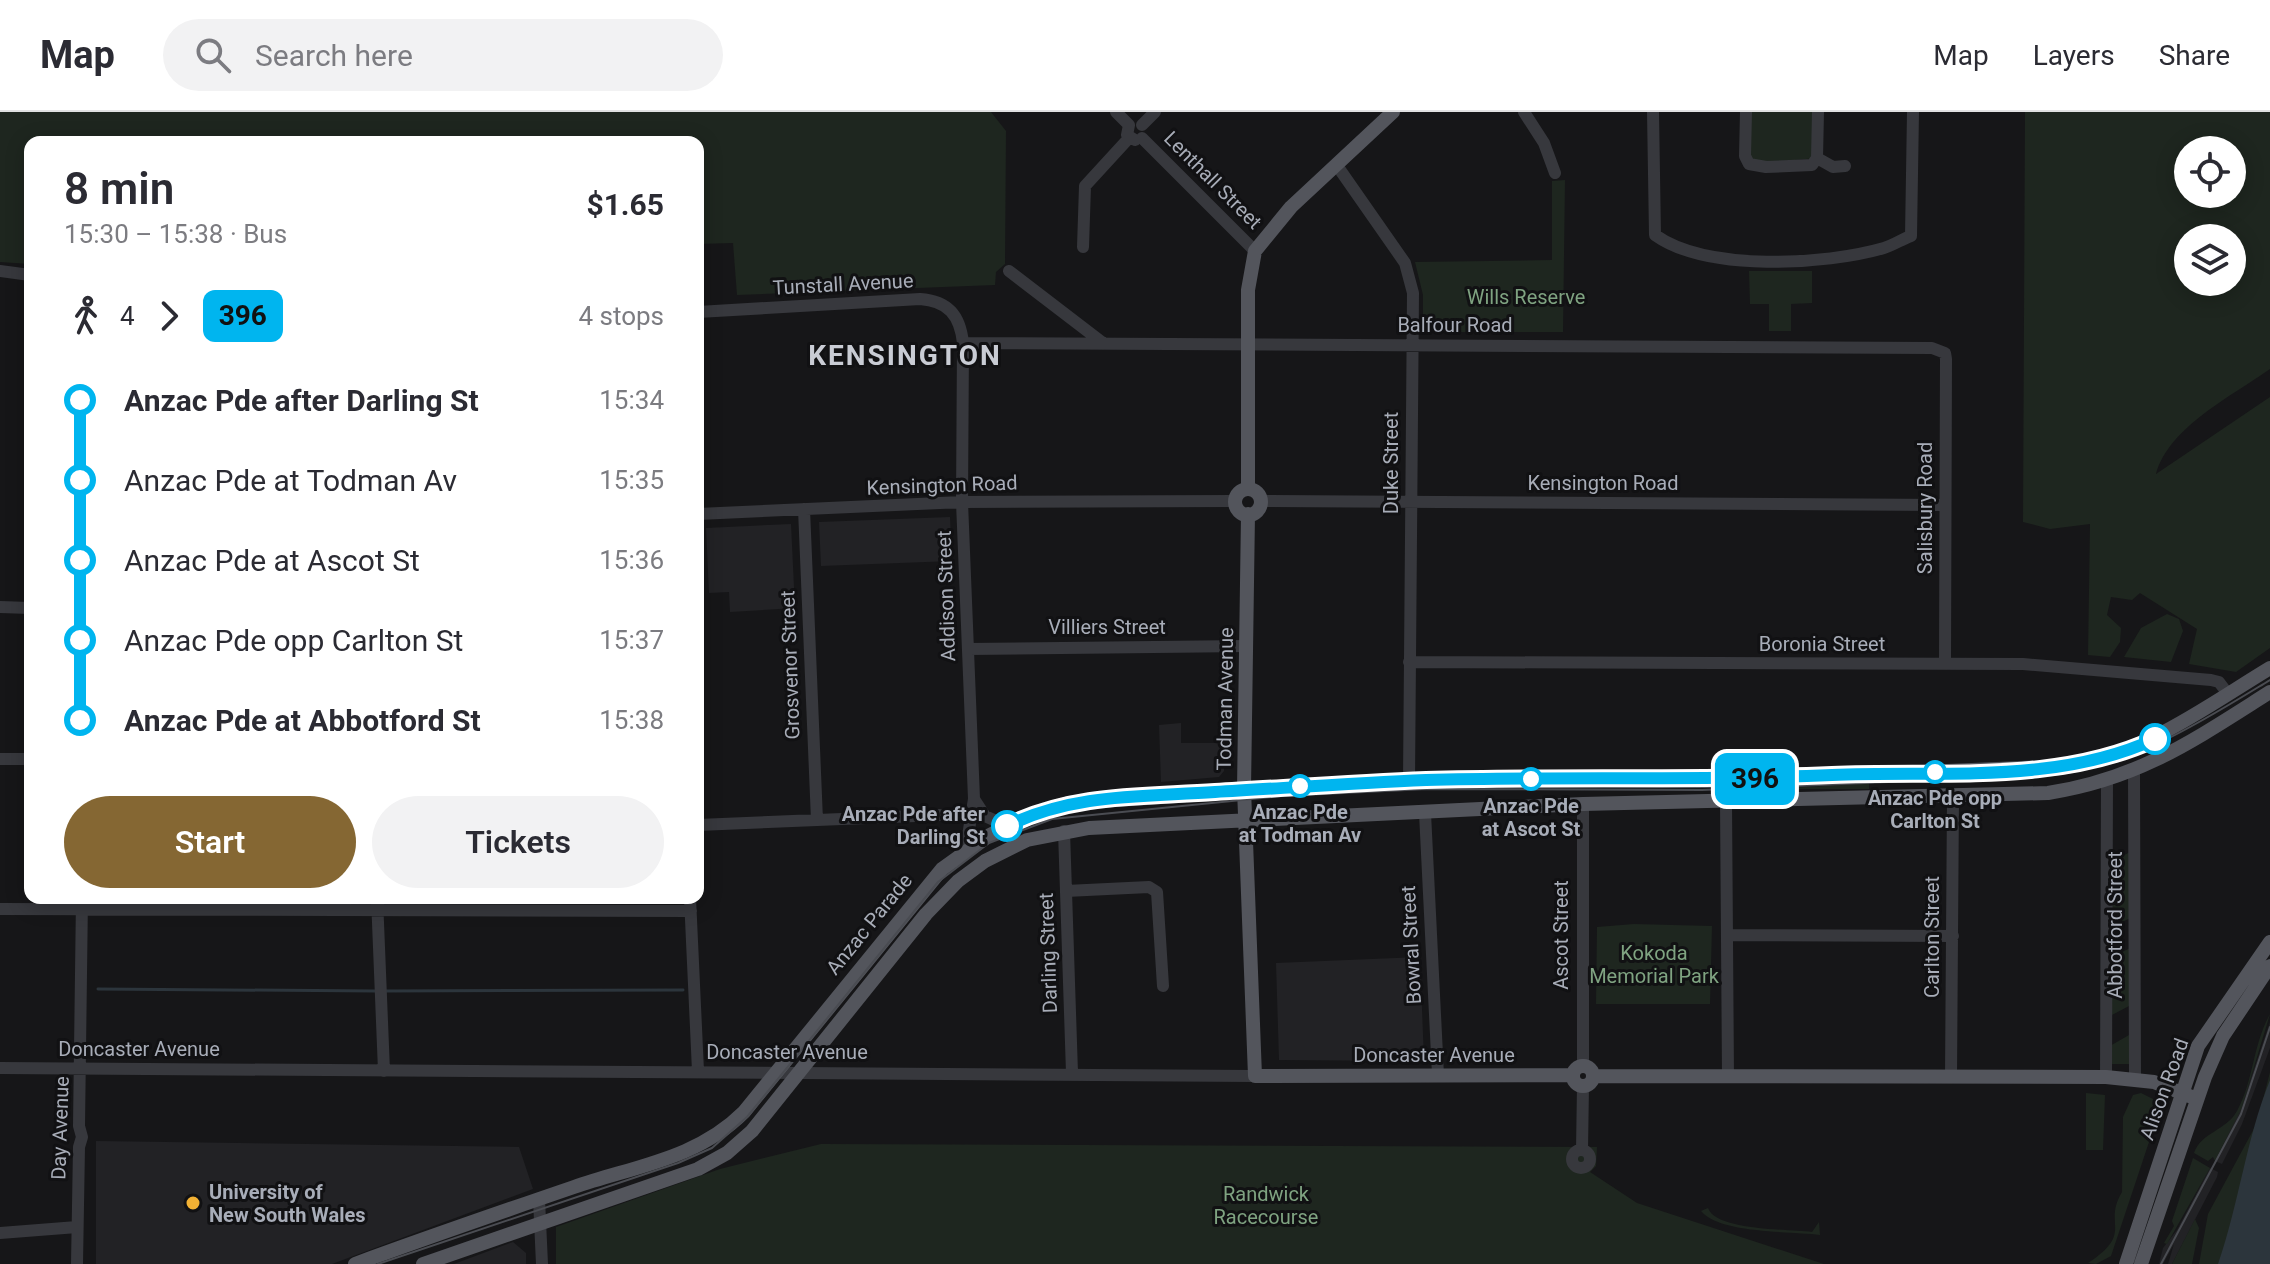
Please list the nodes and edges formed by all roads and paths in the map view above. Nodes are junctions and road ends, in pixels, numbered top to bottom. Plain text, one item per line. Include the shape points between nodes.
1 (1116, 112) edge
2 (1155, 112) edge
3 (1393, 112) edge
4 (1524, 112) edge
5 (1653, 112) edge
6 (1746, 112) edge
7 (1818, 112) edge
8 (1913, 112) edge
9 (1135, 131) junction
10 (1817, 158) junction
11 (1845, 166) dead end
12 (1338, 167) junction
13 (1555, 173) dead end
14 (1083, 247) dead end
15 (1255, 251) junction
16 (0, 271) edge
17 (1009, 271) dead end
18 (24, 274) edge
19 (704, 312) edge
20 (963, 343) junction
21 (1103, 343) junction
22 (1248, 344) junction
23 (1411, 345) junction
24 (1945, 353) joint
25 (1248, 489) junction
26 (1235, 501) junction
27 (1260, 501) junction
28 (962, 502) junction
29 (1410, 502) junction
30 (1945, 505) junction
31 (804, 509) junction
32 (704, 514) edge
33 (1248, 514) junction
34 (0, 607) edge
35 (24, 608) edge
36 (1247, 646) junction
37 (968, 649) junction
38 (1409, 662) junction
39 (1945, 664) junction
40 (2270, 668) edge
41 (2270, 692) edge
42 (2228, 694) junction
43 (0, 759) edge
44 (24, 759) edge
45 (2134, 772) junction
46 (1409, 781) junction
47 (2107, 781) junction
48 (1244, 789) junction
49 (1953, 796) junction
50 (974, 799) junction
51 (1726, 802) junction
52 (1583, 804) junction
53 (1425, 813) junction
54 (940, 815) dead end
55 (817, 820) junction
56 (1245, 821) junction
57 (704, 825) edge
58 (1007, 826) junction
59 (1064, 831) junction
60 (966, 848) junction
61 (1066, 891) junction
62 (82, 904) edge
63 (377, 904) edge
64 (690, 904) edge
65 (0, 909) edge
66 (1728, 935) junction
67 (1953, 936) junction
68 (2270, 942) edge
69 (2270, 966) edge
70 (1163, 986) dead end
71 (0, 1068) edge
72 (81, 1069) junction
73 (384, 1071) junction
74 (698, 1071) junction
75 (799, 1071) junction
76 (775, 1072) junction
77 (1072, 1073) junction
78 (1438, 1075) junction
79 (1255, 1076) junction
80 (1583, 1076) junction
81 (1728, 1077) junction
82 (1951, 1077) junction
83 (2106, 1077) junction
84 (2135, 1079) junction
85 (2181, 1092) junction
86 (2197, 1099) junction
87 (1582, 1150) dead end
88 (539, 1199) junction
89 (541, 1222) junction
90 (77, 1227) junction
91 (0, 1233) edge
92 (77, 1264) edge
93 (355, 1264) edge
94 (423, 1264) edge
95 (542, 1264) edge
96 (2126, 1264) edge
97 (2141, 1264) edge

1 - 9 street, Lenthall Street
2 - 9 street
3 - 12 main road
4 - 13 street
5 - 8 street via 1655,235 1720,257 1779,262 1866,253 1911,236
6 - 10 street via 1749,164 1812,165
7 - 10 street
9 - 14 street via 1085,186
9 - 15 street, Lenthall Street
10 - 11 street via 1833,167
12 - 15 main road via 1291,207
12 - 23 street, Duke Street via 1405,263 1413,293
15 - 22 main road
16 - 18 street
17 - 21 street
19 - 20 street, Tunstall Avenue via 933,300 953,311
20 - 21 street, Balfour Road
20 - 28 street, Addison Street
21 - 22 street, Balfour Road
22 - 23 street, Balfour Road
22 - 25 main road
23 - 24 street, Balfour Road via 1932,348
23 - 29 street, Duke Street
24 - 30 street, Salisbury Road
25 - 26 main road
25 - 27 main road
26 - 28 street, Kensington Road
26 - 33 main road via 1240,512
27 - 29 street, Kensington Road
27 - 33 main road
28 - 31 street, Kensington Road
28 - 37 street, Addison Street
29 - 30 street, Kensington Road
29 - 38 street, Duke Street
30 - 39 street, Salisbury Road
31 - 32 street, Kensington Road
31 - 55 street, Grosvenor Street
33 - 36 main road, Todman Avenue
34 - 35 street
36 - 37 street, Villiers Street
36 - 48 main road, Todman Avenue
37 - 50 street, Addison Street
38 - 39 street, Boronia Street
38 - 46 street, Duke Street
39 - 42 street, Boronia Street via 2076,666 2196,678 2219,682
40 - 42 main road, Anzac Parade
41 - 45 main road, Anzac Parade
42 - 46 main road, Anzac Parade via 2141,746 2068,766 1704,781
43 - 44 street
45 - 47 main road, Anzac Parade
45 - 84 street, Abbotford Street
46 - 48 main road, Anzac Parade
47 - 49 main road, Anzac Parade via 2048,793
47 - 83 street, Abbotford Street
48 - 56 main road, Todman Avenue
48 - 58 main road, Anzac Parade via 1088,799
49 - 51 main road, Anzac Parade
49 - 67 street, Carlton Street
50 - 58 street via 985,816
50 - 60 street, Addison Street
51 - 52 main road, Anzac Parade
51 - 66 street
52 - 53 main road, Anzac Parade
52 - 80 street, Ascot Street
53 - 56 main road, Anzac Parade
53 - 78 street, Bowral Street
54 - 55 street
55 - 57 street
56 - 59 main road, Anzac Parade
56 - 79 main road, Todman Avenue
58 - 60 main road, Anzac Parade
59 - 61 street, Darling Street
59 - 75 main road, Anzac Parade via 1012,846 958,881
60 - 76 main road, Anzac Parade via 917,897
61 - 70 street via 1149,887 1157,892
61 - 77 street, Darling Street
62 - 63 street
62 - 65 street
62 - 72 street, Day Avenue
63 - 64 street
63 - 73 street
64 - 74 street
66 - 67 street
66 - 81 street
67 - 82 street, Carlton Street
68 - 85 main road, Alison Road via 2210,1026
69 - 86 main road, Alison Road via 2223,1036
71 - 72 street, Doncaster Avenue
72 - 73 street, Doncaster Avenue
72 - 90 street, Day Avenue
73 - 74 street, Doncaster Avenue
74 - 76 street, Doncaster Avenue
75 - 76 street, Doncaster Avenue
75 - 77 street, Doncaster Avenue
75 - 89 main road, Anzac Parade via 752,1131 719,1159
76 - 88 main road, Anzac Parade via 736,1120 702,1146
77 - 79 street, Doncaster Avenue
78 - 79 main road, Doncaster Avenue
78 - 80 main road, Doncaster Avenue
80 - 81 main road, Doncaster Avenue
80 - 87 street, Ascot Street
81 - 82 main road, Doncaster Avenue
82 - 83 main road, Doncaster Avenue
83 - 84 main road, Doncaster Avenue
84 - 85 main road, Doncaster Avenue
85 - 86 main road, Doncaster Avenue
85 - 96 main road, Alison Road
86 - 97 main road, Alison Road
88 - 89 street
88 - 93 main road, Anzac Parade
89 - 94 main road, Anzac Parade
89 - 95 street
90 - 91 street
90 - 92 street, Day Avenue

